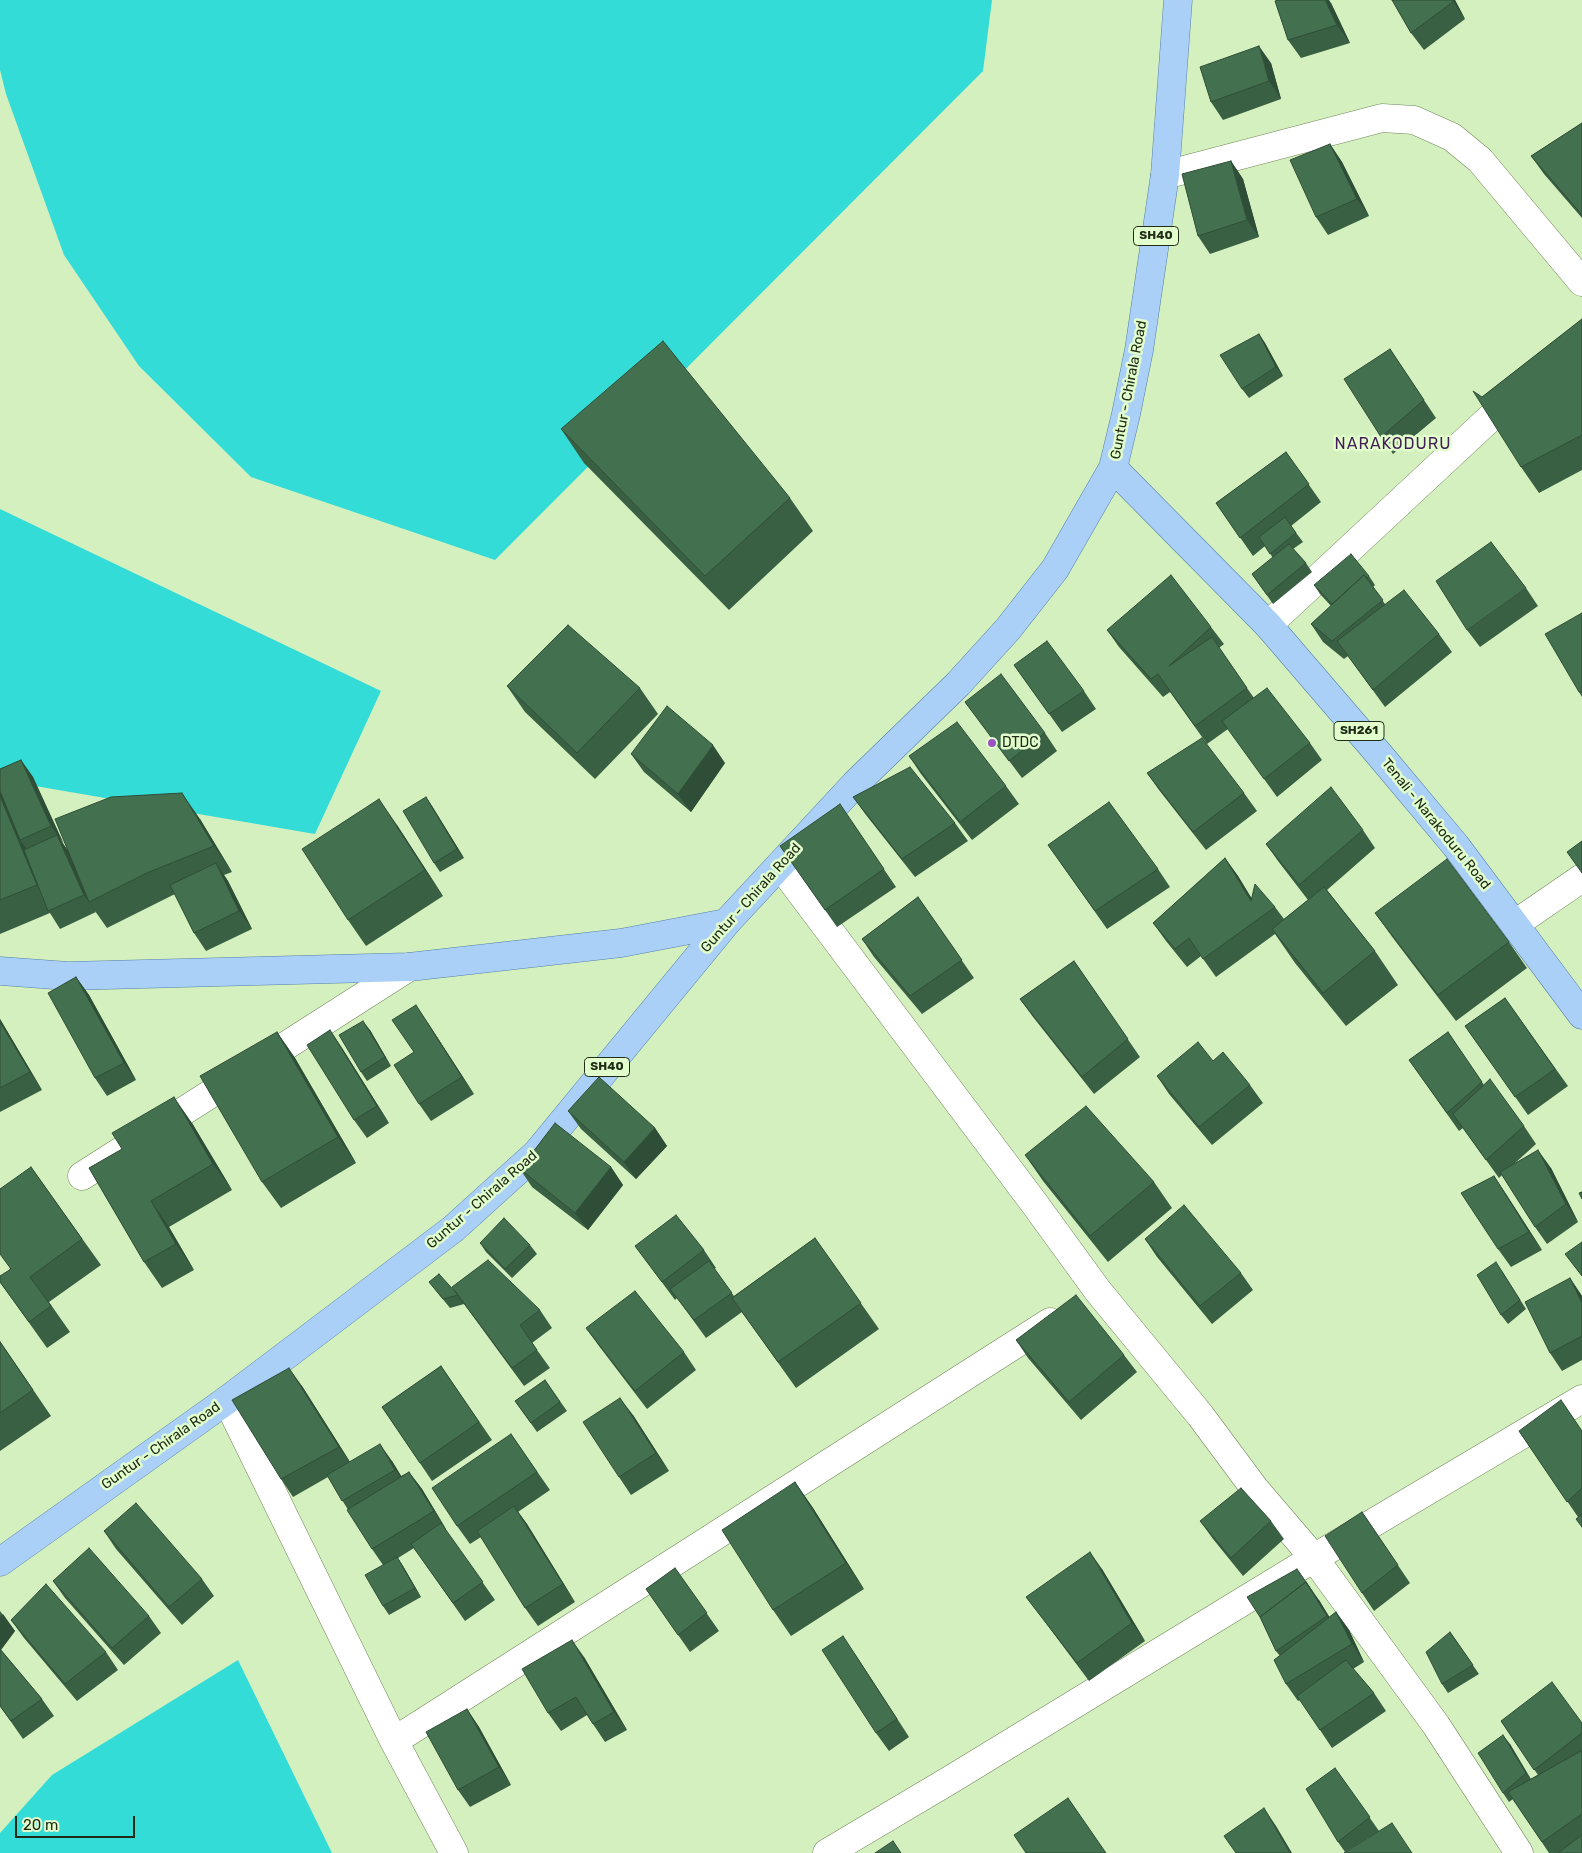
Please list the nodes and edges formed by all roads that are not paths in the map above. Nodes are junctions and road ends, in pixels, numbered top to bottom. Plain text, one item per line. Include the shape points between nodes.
1 (1178, 0) edge
2 (1165, 176) junction
3 (1582, 282) edge
4 (1533, 378) edge
5 (1113, 468) junction
6 (1268, 626) junction
7 (780, 865) junction
8 (1582, 878) edge
9 (726, 923) junction
10 (1515, 924) junction
11 (409, 967) junction
12 (0, 971) edge
13 (1582, 1015) edge
14 (82, 1176) dead end
15 (1084, 1300) junction
16 (1582, 1399) edge
17 (227, 1400) junction
18 (1314, 1558) junction
19 (0, 1562) edge
20 (394, 1741) junction
21 (454, 1853) edge
22 (827, 1853) edge
23 (1519, 1853) edge

1 - 2 main road, Guntur - Chirala Road / SH40
2 - 3 street via 1382,118 1414,120 1452,137 1480,160
2 - 5 main road, Guntur - Chirala Road / SH40 via 1139,350
4 - 6 street
5 - 6 main road, Tenali - Narakoduru Road / SH261
5 - 7 main road, Guntur - Chirala Road / SH40 via 1055,569 1008,628 958,684 855,784
6 - 10 main road, Tenali - Narakoduru Road / SH261 via 1456,846
7 - 9 main road, Guntur - Chirala Road / SH40
7 - 15 street via 1034,1202
8 - 10 street
9 - 11 main road via 621,943
9 - 17 main road, Guntur - Chirala Road / SH40 via 537,1153 453,1229
10 - 13 main road, Tenali - Narakoduru Road / SH261
11 - 12 main road via 68,976
11 - 14 street
15 - 18 street via 1200,1416
15 - 20 street
16 - 18 street
17 - 19 main road, Guntur - Chirala Road / SH40
17 - 20 street
18 - 22 street
18 - 23 street via 1436,1726
20 - 21 street

